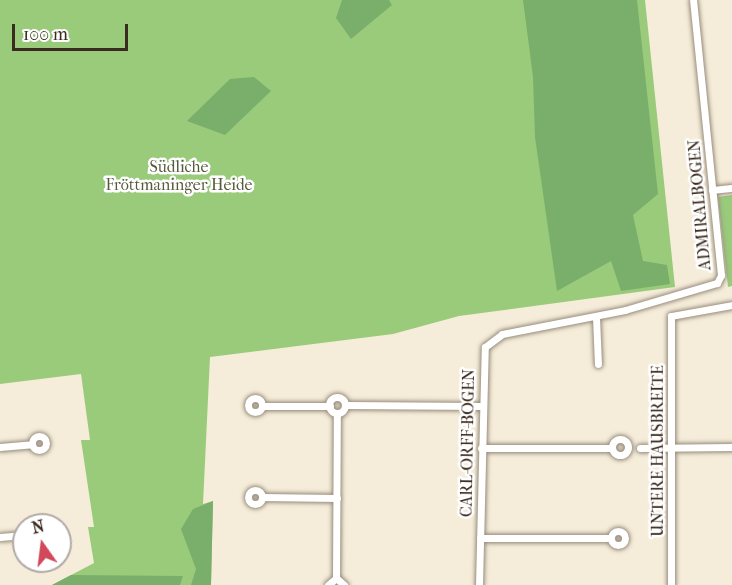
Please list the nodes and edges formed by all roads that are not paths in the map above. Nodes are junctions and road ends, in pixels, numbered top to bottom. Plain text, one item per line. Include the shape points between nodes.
1 (693, 0) edge
2 (732, 188) edge
3 (712, 190) junction
4 (732, 305) edge
5 (596, 317) junction
6 (598, 364) dead end
7 (345, 405) junction
8 (262, 406) dead end
9 (330, 406) junction
10 (482, 406) junction
11 (337, 413) junction
12 (32, 444) dead end
13 (0, 447) edge
14 (673, 447) junction
15 (732, 447) edge
16 (481, 448) junction
17 (612, 448) dead end
18 (640, 448) dead end
19 (262, 497) dead end
20 (337, 498) junction
21 (611, 537) dead end
22 (480, 538) junction
23 (336, 578) junction
24 (328, 585) edge
25 (344, 585) edge
26 (479, 585) edge
27 (671, 585) edge

1 - 3 street, ADMIRALBOGEN
2 - 3 street
3 - 5 street, ADMIRALBOGEN via 721,275 717,283
4 - 14 street, UNTERE HAUSBREITE via 671,316
5 - 6 street
5 - 10 street, CARL-ORFF-BOGEN via 492,339 482,356
7 - 9 street via 337,398
7 - 10 street
7 - 11 street
8 - 9 street
9 - 11 street
10 - 16 street, CARL-ORFF-BOGEN
11 - 20 street
12 - 13 street
14 - 15 street
14 - 18 street
14 - 27 street, UNTERE HAUSBREITE
16 - 17 street
16 - 22 street, CARL-ORFF-BOGEN
19 - 20 street
20 - 23 street
21 - 22 street
22 - 26 street, CARL-ORFF-BOGEN
23 - 24 street
23 - 25 street

